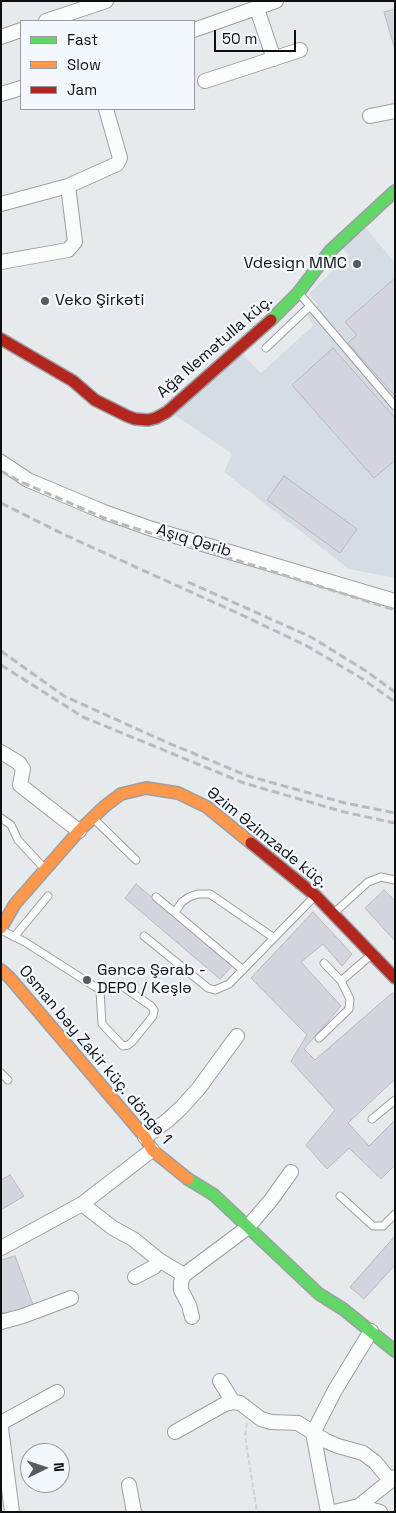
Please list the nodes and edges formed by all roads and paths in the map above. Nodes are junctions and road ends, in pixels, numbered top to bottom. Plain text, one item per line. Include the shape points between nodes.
1 (106, 1) edge
2 (276, 1) edge
3 (257, 9) junction
4 (78, 16) edge
5 (52, 20) edge
6 (20, 30) edge
7 (195, 30) edge
8 (1, 37) edge
9 (300, 50) dead end
10 (274, 59) junction
11 (205, 81) dead end
12 (20, 88) edge
13 (1, 94) edge
14 (106, 110) edge
15 (395, 111) edge
16 (370, 116) dead end
17 (68, 186) junction
18 (395, 191) edge
19 (1, 204) edge
20 (1, 262) edge
21 (298, 293) junction
22 (310, 306) junction
23 (1, 339) edge
24 (266, 348) dead end
25 (395, 406) edge
26 (1, 462) edge
27 (395, 601) edge
28 (1, 752) edge
29 (1, 818) edge
30 (93, 818) junction
31 (79, 831) junction
32 (136, 860) dead end
33 (46, 870) junction
34 (395, 880) edge
35 (48, 896) dead end
36 (316, 896) junction
37 (156, 897) dead end
38 (175, 912) junction
39 (334, 914) junction
40 (1, 929) edge
41 (14, 936) junction
42 (144, 936) dead end
43 (274, 938) junction
44 (372, 955) junction
45 (324, 963) dead end
46 (1, 970) edge
47 (243, 970) junction
48 (395, 978) edge
49 (341, 981) junction
50 (100, 990) junction
51 (237, 1036) dead end
52 (319, 1038) dead end
53 (1, 1073) edge
54 (8, 1080) dead end
55 (395, 1100) edge
56 (372, 1119) dead end
57 (145, 1137) junction
58 (152, 1150) junction
59 (291, 1172) dead end
60 (340, 1196) dead end
61 (82, 1204) junction
62 (395, 1214) edge
63 (247, 1228) junction
64 (1, 1248) edge
65 (159, 1260) junction
66 (184, 1275) junction
67 (135, 1277) dead end
68 (70, 1298) dead end
69 (192, 1317) dead end
70 (1, 1322) edge
71 (371, 1331) junction
72 (395, 1351) edge
73 (220, 1381) dead end
74 (57, 1392) dead end
75 (233, 1402) junction
76 (252, 1412) junction
77 (1, 1422) edge
78 (1, 1428) edge
79 (175, 1432) dead end
80 (312, 1433) junction
81 (393, 1478) edge
82 (129, 1485) dead end
83 (359, 1506) junction
84 (12, 1512) edge
85 (134, 1512) edge
86 (257, 1512) edge
87 (328, 1512) edge
88 (334, 1512) edge
89 (380, 1512) edge

1 - 4 street
2 - 3 street
3 - 7 street
3 - 10 street
4 - 5 street
6 - 8 street
9 - 10 street
10 - 11 street
12 - 13 street
14 - 17 street via 120,158 117,164
15 - 16 street
17 - 19 street
17 - 20 street via 75,242 68,250
18 - 21 street, Ağa Nemətulla küç. via 330,251
21 - 22 lane
21 - 23 street, Ağa Nemətulla küç. via 167,412 148,420 126,416 96,400 73,381
22 - 24 lane
22 - 25 lane
26 - 27 street, Aşıq Qərib via 28,480 120,517
28 - 31 street via 20,763 23,769 20,785
29 - 33 lane via 10,824 18,840
30 - 31 street, Əzim Əzimzade küç.
30 - 32 lane
30 - 36 street, Əzim Əzimzade küç. via 121,794 134,790 146,788 178,793 207,807
31 - 33 street, Əzim Əzimzade küç.
33 - 40 street, Əzim Əzimzade küç. via 15,904
34 - 39 lane via 381,877 368,882
35 - 41 lane
36 - 39 street, Əzim Əzimzade küç.
36 - 43 lane
37 - 38 lane
38 - 43 lane via 189,897 210,894
38 - 47 lane
39 - 44 street, Əzim Əzimzade küç.
40 - 41 lane
41 - 50 lane
42 - 47 lane via 208,988 215,990 226,986
43 - 47 lane
44 - 48 street, Əzim Əzimzade küç.
44 - 49 lane
45 - 49 lane
46 - 57 street, Osman bəy Zakir küç. döngə 1
49 - 52 lane via 350,999 349,1009
50 - 50 lane via 102,1024 123,1046 128,1045 153,1016 154,1010 122,986
51 - 57 street via 193,1094 168,1120
53 - 54 lane
55 - 56 lane
57 - 58 street, Osman bəy Zakir küç. döngə 1
58 - 61 street
58 - 63 street, Osman bəy Zakir küç. döngə 1 via 190,1181 214,1195
59 - 63 street
60 - 62 lane via 372,1226 383,1226
61 - 64 street
61 - 65 street
63 - 66 street
63 - 71 street, Osman bəy Zakir küç. döngə 1 via 319,1294
65 - 66 street
65 - 67 street via 154,1267
66 - 69 street via 181,1290
68 - 70 street
71 - 72 street, Osman bəy Zakir küç. döngə 1
71 - 80 street
73 - 75 street
74 - 77 street
75 - 76 street
75 - 79 street
76 - 80 street via 271,1422 298,1423
76 - 86 path via 245,1436
78 - 84 street
80 - 81 street via 338,1446 363,1453
80 - 87 street
81 - 83 street
82 - 85 street
83 - 88 street
83 - 89 street

